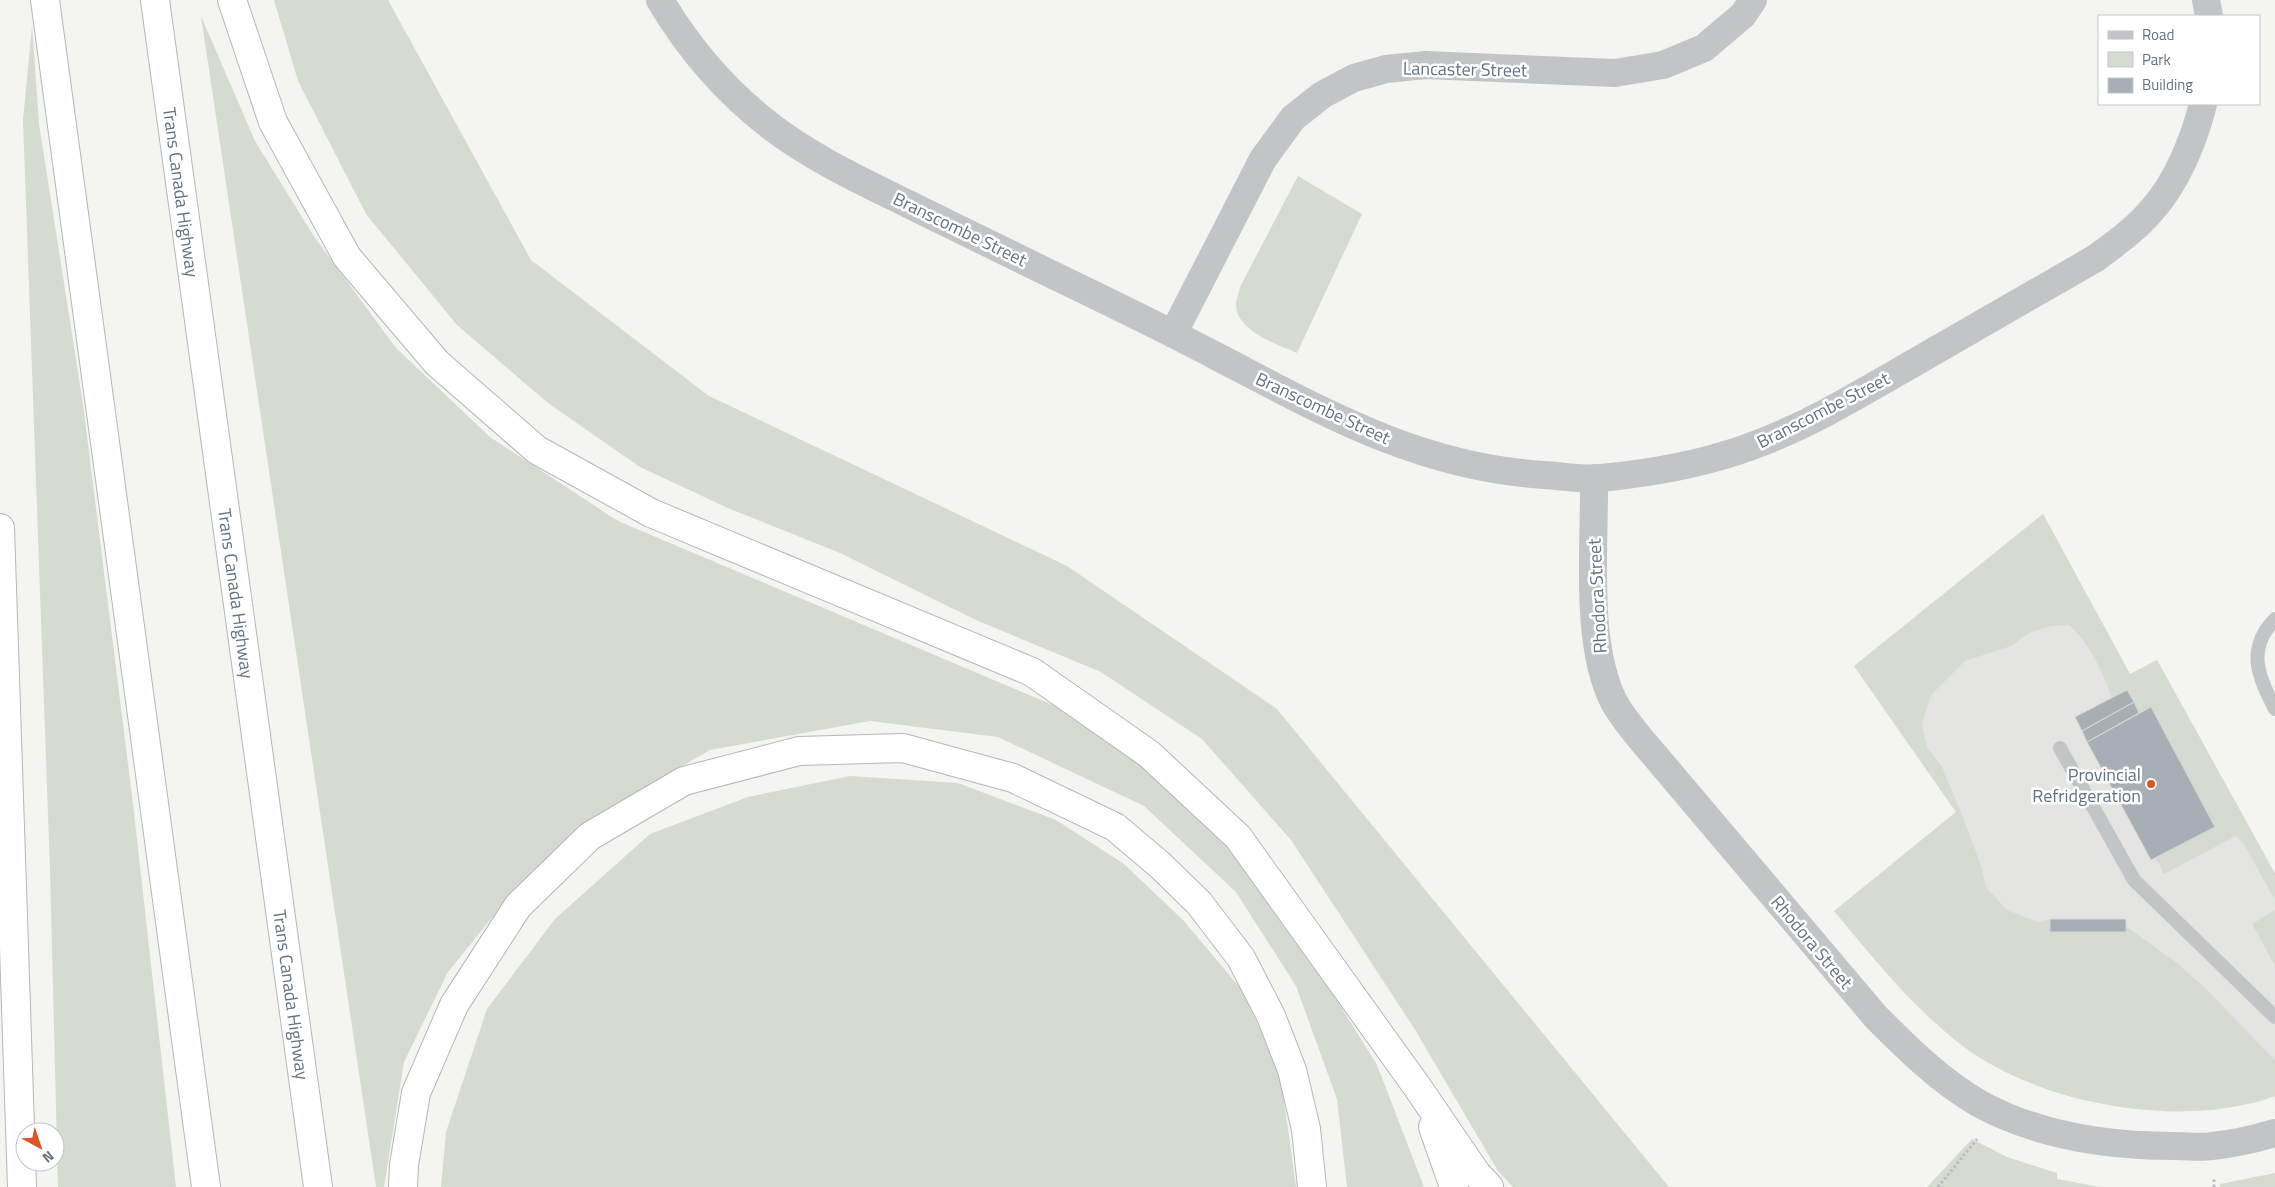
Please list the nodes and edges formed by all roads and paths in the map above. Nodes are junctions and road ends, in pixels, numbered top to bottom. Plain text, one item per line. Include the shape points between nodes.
1 (45, 0) edge
2 (155, 0) edge
3 (232, 0) edge
4 (660, 0) edge
5 (1753, 0) edge
6 (2206, 0) edge
7 (2209, 15) edge
8 (2203, 105) edge
9 (1173, 334) junction
10 (1594, 478) junction
11 (0, 528) edge
12 (2275, 619) edge
13 (2275, 709) edge
14 (2060, 748) dead end
15 (2275, 1017) edge
16 (1418, 1088) junction
17 (2275, 1133) edge
18 (1977, 1139) dead end
19 (2214, 1179) dead end
20 (22, 1187) edge
21 (206, 1187) edge
22 (318, 1187) edge
23 (403, 1187) edge
24 (1312, 1187) edge
25 (1454, 1187) edge
26 (1489, 1187) edge
27 (1938, 1187) edge
28 (2214, 1187) edge

1 - 21 highway
2 - 22 highway, Trans Canada Highway
3 - 16 highway via 273,122 347,257 437,363 537,450 651,513 1032,672 1149,754 1238,838
4 - 9 street, Branscombe Street via 677,29 738,99 805,150 859,180
5 - 9 street, Lancaster Street via 1743,16 1704,48 1663,65 1615,73 1426,66 1386,69 1354,78 1322,95 1293,118 1263,160
6 - 7 street
8 - 10 street, Branscombe Street via 2186,152 2153,210 2096,258 1791,430 1704,461
9 - 10 street, Branscombe Street via 1347,424 1413,450 1518,474
10 - 17 street, Rhodora Street via 1594,590 1598,651 1615,703 1651,751 1876,1017 1910,1052 1981,1104 2074,1137 2123,1145 2211,1147
11 - 20 highway
12 - 13 lane via 2262,634 2256,652 2258,670
14 - 15 lane via 2134,880
16 - 25 highway
16 - 26 highway
18 - 27 path
19 - 28 path
23 - 24 highway via 416,1093 454,1005 518,906 590,836 684,781 799,751 903,748 1013,778 1115,828 1199,903 1241,958 1271,1016 1292,1070 1306,1129

